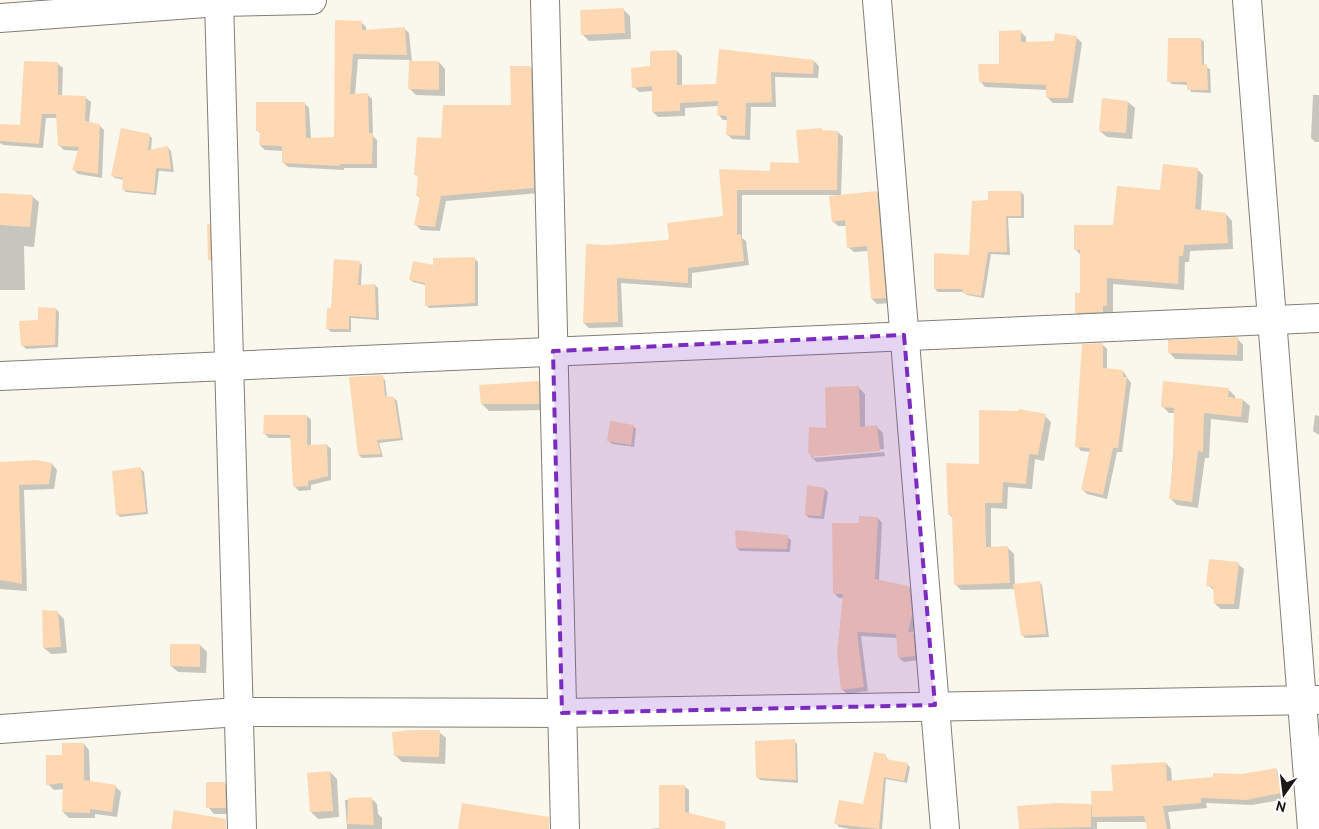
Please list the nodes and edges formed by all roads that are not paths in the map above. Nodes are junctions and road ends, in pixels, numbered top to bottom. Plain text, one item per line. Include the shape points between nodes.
1 (312, 0) edge
2 (545, 0) edge
3 (877, 0) edge
4 (1247, 0) edge
5 (219, 1) edge
6 (0, 18) edge
7 (1272, 318) junction
8 (1319, 318) edge
9 (904, 335) junction
10 (553, 351) junction
11 (229, 366) junction
12 (0, 376) edge
13 (1311, 700) edge
14 (935, 706) junction
15 (238, 712) junction
16 (562, 713) junction
17 (0, 730) edge
18 (242, 829) edge
19 (565, 829) edge
20 (945, 829) edge
21 (1312, 829) edge

1 - 5 street
2 - 10 street
3 - 9 street
4 - 7 street
5 - 6 street
5 - 11 street
7 - 8 street
7 - 9 street
7 - 13 street
9 - 10 street
9 - 14 street
10 - 11 street
10 - 16 street
11 - 12 street
11 - 15 street
13 - 14 street
13 - 21 street
14 - 16 street
14 - 20 street
15 - 16 street
15 - 17 street
15 - 18 street
16 - 19 street

